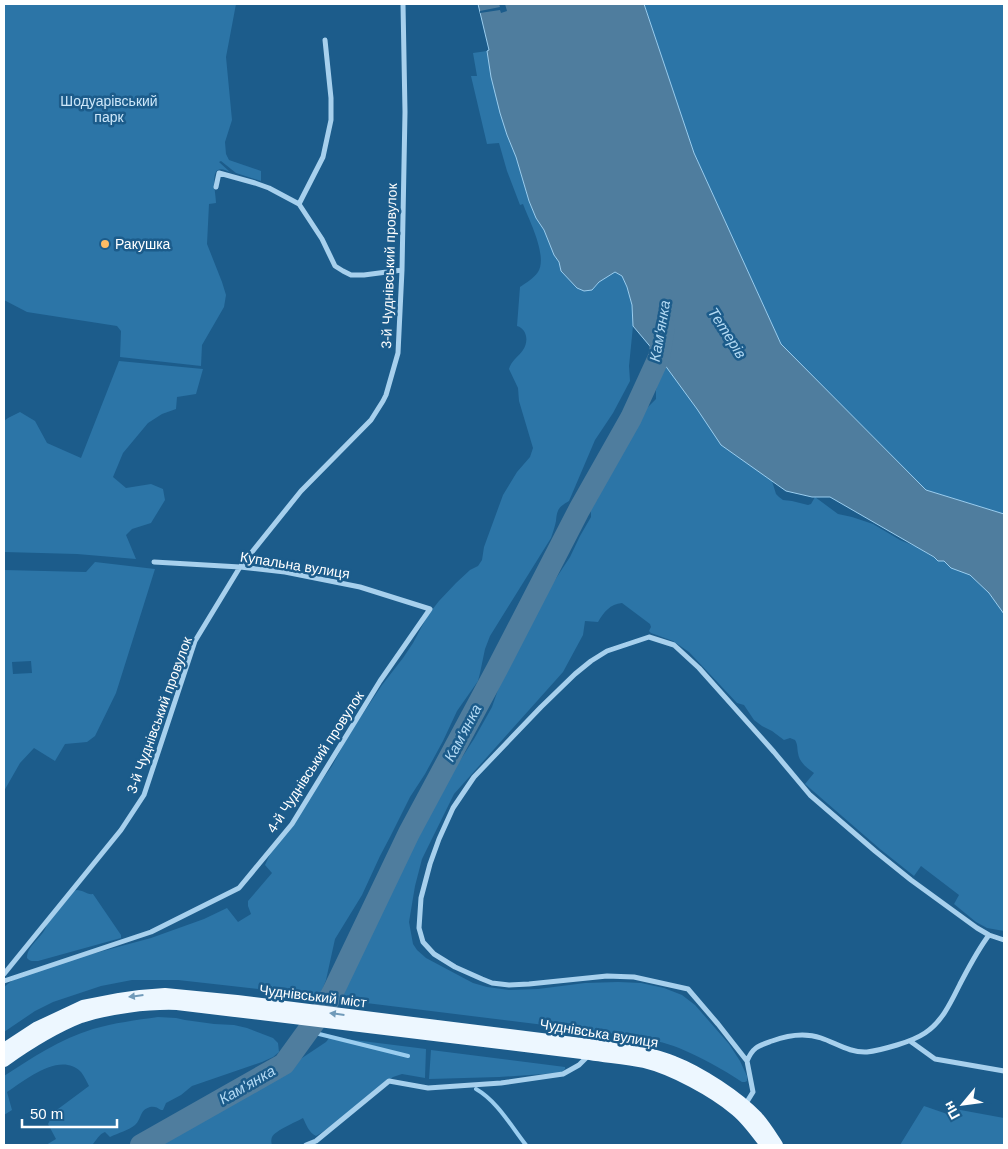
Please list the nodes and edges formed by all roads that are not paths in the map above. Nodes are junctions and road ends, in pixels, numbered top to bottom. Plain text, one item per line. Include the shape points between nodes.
1 (403, 4) edge
2 (325, 40) dead end
3 (216, 187) dead end
4 (299, 204) junction
5 (402, 270) junction
6 (154, 562) dead end
7 (240, 567) junction
8 (430, 609) joint
9 (989, 935) junction
10 (1004, 940) edge
11 (4, 974) edge
12 (4, 981) edge
13 (236, 1006) junction
14 (384, 1024) junction
15 (910, 1041) junction
16 (4, 1049) edge
17 (590, 1054) junction
18 (4, 1060) edge
19 (747, 1062) junction
20 (1004, 1071) edge
21 (742, 1109) junction
22 (306, 1145) edge
23 (766, 1145) edge
24 (777, 1145) edge

1 - 5 street, 3-й Чуднівський провулок
2 - 4 street via 331,120 323,157
3 - 4 street via 219,173 269,188
4 - 5 street via 335,266 352,275
5 - 7 street, 3-й Чуднівський провулок via 398,353 383,401 371,420 301,491
6 - 7 street, Купальна вулиця
7 - 8 street, Купальна вулиця via 360,587
7 - 11 street, 3-й Чуднівський провулок via 195,642 144,795 122,830
8 - 12 street, 4-й Чуднівський провулок via 380,681 292,824 239,888 151,932
9 - 10 street
9 - 15 street via 943,1014 925,1033
9 - 19 street via 911,880 810,795 699,668 674,645 649,636 607,651 575,674 540,707 474,777 457,802 439,839 421,898 419,928 423,942 448,963 492,982 529,984 607,976 634,977 688,989
13 - 14 main road, Чуднівський міст via 314,1022
13 -> 16 main road via 165,994 98,1003 47,1022
13 - 18 main road via 165,1004 102,1012 81,1017 51,1031
14 - 17 main road, Чуднівська вулиця
14 - 21 main road, Чуднівська вулиця via 651,1054 676,1062 726,1091
15 - 19 street via 860,1052 821,1038 798,1035 761,1045 751,1052
15 - 20 street via 935,1059
17 - 21 main road, Чуднівська вулиця via 644,1062 667,1070
17 - 22 street via 563,1074 501,1084 428,1088 389,1081 316,1141
19 - 21 street via 753,1092
21 - 23 main road, Чуднівська вулиця
21 - 24 main road, Чуднівська вулиця via 758,1118

